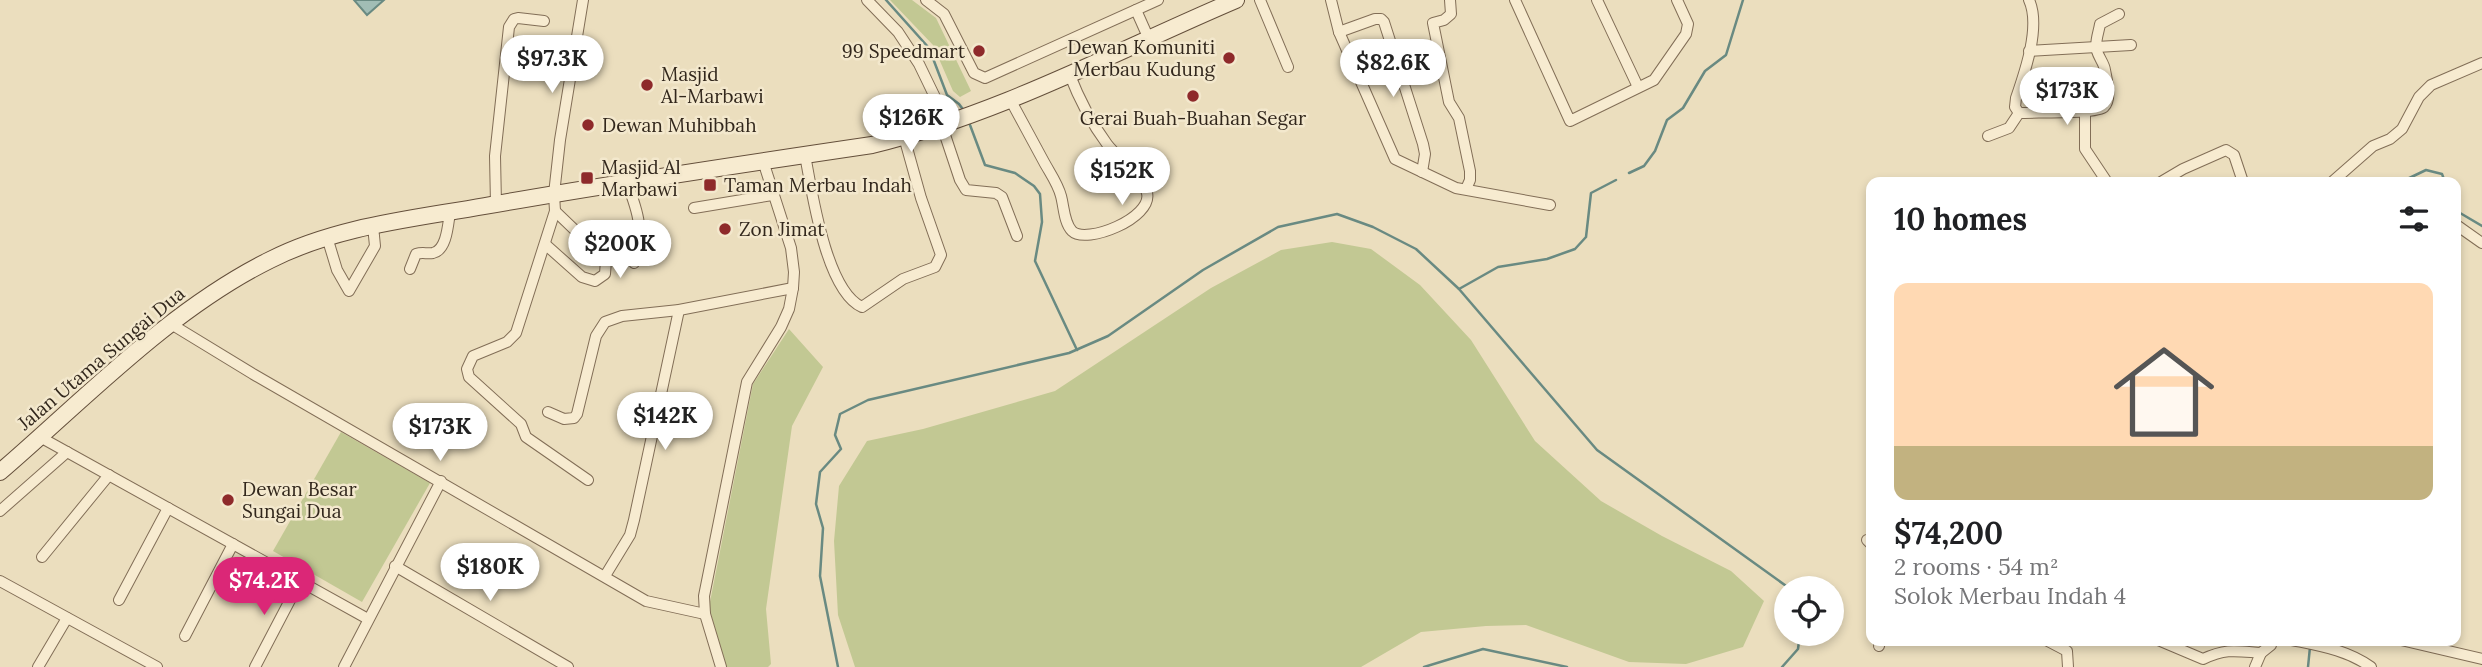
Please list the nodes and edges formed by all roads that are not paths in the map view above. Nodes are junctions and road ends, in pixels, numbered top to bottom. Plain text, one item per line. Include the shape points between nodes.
1 (583, 0) edge
2 (867, 0) edge
3 (926, 0) edge
4 (1158, 0) edge
5 (1236, 0) edge
6 (1260, 0) edge
7 (1331, 0) edge
8 (1450, 0) edge
9 (1515, 0) edge
10 (1597, 0) edge
11 (1677, 0) edge
12 (2029, 0) edge
13 (939, 4) edge
14 (1136, 10) junction
15 (2119, 14) dead end
16 (544, 20) dead end
17 (1339, 32) junction
18 (1148, 37) junction
19 (2131, 45) dead end
20 (2095, 48) junction
21 (2029, 51) junction
22 (2482, 62) edge
23 (1288, 67) dead end
24 (1069, 73) junction
25 (1638, 88) junction
26 (1011, 101) junction
27 (2019, 113) junction
28 (2085, 113) junction
29 (945, 125) junction
30 (1988, 136) dead end
31 (904, 137) junction
32 (805, 155) junction
33 (763, 162) junction
34 (1422, 172) junction
35 (2104, 177) edge
36 (2169, 177) edge
37 (2241, 177) edge
38 (2338, 177) edge
39 (627, 183) junction
40 (1466, 188) junction
41 (554, 194) junction
42 (772, 195) junction
43 (496, 204) junction
44 (1549, 205) dead end
45 (694, 208) dead end
46 (555, 211) junction
47 (450, 212) junction
48 (373, 226) junction
49 (2461, 228) edge
50 (1017, 236) dead end
51 (327, 237) junction
52 (2482, 243) edge
53 (546, 245) junction
54 (634, 263) dead end
55 (410, 269) dead end
56 (793, 288) junction
57 (679, 310) junction
58 (171, 324) junction
59 (548, 412) dead end
60 (40, 437) junction
61 (67, 452) junction
62 (0, 472) edge
63 (109, 475) junction
64 (588, 480) dead end
65 (441, 481) junction
66 (168, 508) junction
67 (0, 511) edge
68 (233, 544) junction
69 (42, 557) dead end
70 (395, 566) junction
71 (605, 576) junction
72 (0, 581) edge
73 (300, 581) junction
74 (119, 600) dead end
75 (705, 614) junction
76 (67, 618) junction
77 (368, 619) junction
78 (185, 636) dead end
79 (2057, 646) edge
80 (2172, 646) edge
81 (2270, 646) edge
82 (2339, 646) edge
83 (2427, 646) edge
84 (2261, 653) junction
85 (2482, 659) edge
86 (348, 666) edge
87 (38, 667) edge
88 (157, 667) edge
89 (255, 667) edge
90 (568, 667) edge
91 (721, 667) edge
92 (2068, 667) edge
93 (2255, 667) edge
94 (2371, 667) edge

1 - 41 street
2 - 29 street via 898,32 919,64
3 - 13 street
4 - 14 street
5 - 18 main road, Jalan Utama Sungai Dua
6 - 23 street
7 - 17 street
8 - 40 street via 1451,14 1433,23 1449,102 1459,118 1470,171
9 - 25 street via 1570,121
10 - 25 street
11 - 25 street via 1688,24 1686,34 1654,80
12 - 21 street via 2034,14
13 - 14 street via 974,73 985,78
14 - 18 street
15 - 20 street via 2101,24
16 - 43 street via 518,18 509,27 495,156
17 - 34 street via 1391,154 1399,163
17 - 34 street via 1375,19 1384,22 1423,144
18 - 24 main road, Jalan Utama Sungai Dua
19 - 20 street
20 - 21 street
20 - 28 street via 2104,65 2108,100 2098,111
21 - 27 street via 2016,98
22 - 38 street via 2431,85 2402,129 2373,146
24 - 26 main road, Jalan Utama Sungai Dua
24 - 26 street via 1087,115 1147,193 1139,216 1093,235 1073,232 1059,190
26 - 29 main road, Jalan Utama Sungai Dua
27 - 28 street
27 - 30 street via 2009,128
28 - 35 street via 2085,149
29 - 31 main road, Jalan Utama Sungai Dua
29 - 50 street via 966,190 1002,197
31 - 32 main road, Jalan Utama Sungai Dua
31 - 32 street via 941,255 935,267 903,279 862,307 836,279 820,230
32 - 33 main road, Jalan Utama Sungai Dua
33 - 39 main road, Jalan Utama Sungai Dua
33 - 42 street
34 - 40 street
36 - 37 street via 2226,150 2234,155
39 - 41 main road, Jalan Utama Sungai Dua
39 - 54 street via 640,223
40 - 44 street
41 - 43 main road, Jalan Utama Sungai Dua
41 - 46 street
42 - 45 street
42 - 56 street via 791,248
43 - 47 main road, Jalan Utama Sungai Dua
46 - 53 street
46 - 53 street via 606,260 605,274 596,281 582,277
47 - 48 main road, Jalan Utama Sungai Dua
47 - 55 street via 440,249 416,254
48 - 51 main road, Jalan Utama Sungai Dua
48 - 51 street via 375,246 349,291
49 - 52 street
51 - 58 main road, Jalan Utama Sungai Dua via 269,260
53 - 64 street via 516,333 507,342 474,356 467,369 469,377 521,424 526,437
56 - 57 street
56 - 75 street via 781,327 747,382 704,596
57 - 59 street via 605,322 596,336 577,414 564,419
57 - 71 street via 630,535
58 - 60 main road, Jalan Utama Sungai Dua
58 - 65 street
60 - 61 street
60 - 62 main road, Jalan Utama Sungai Dua
61 - 63 street
61 - 67 street
63 - 66 street
63 - 69 street
65 - 70 street
65 - 71 street
66 - 68 street
66 - 74 street
68 - 73 street
68 - 78 street
70 - 77 street
70 - 90 street
71 - 75 street via 646,601
72 - 76 street
73 - 77 street
73 - 89 street
75 - 91 street
76 - 87 street
76 - 88 street
77 - 86 street
79 - 92 street via 2067,651
80 - 84 street via 2203,659 2220,651
81 - 84 street
82 - 94 street
83 - 85 street
84 - 93 street

